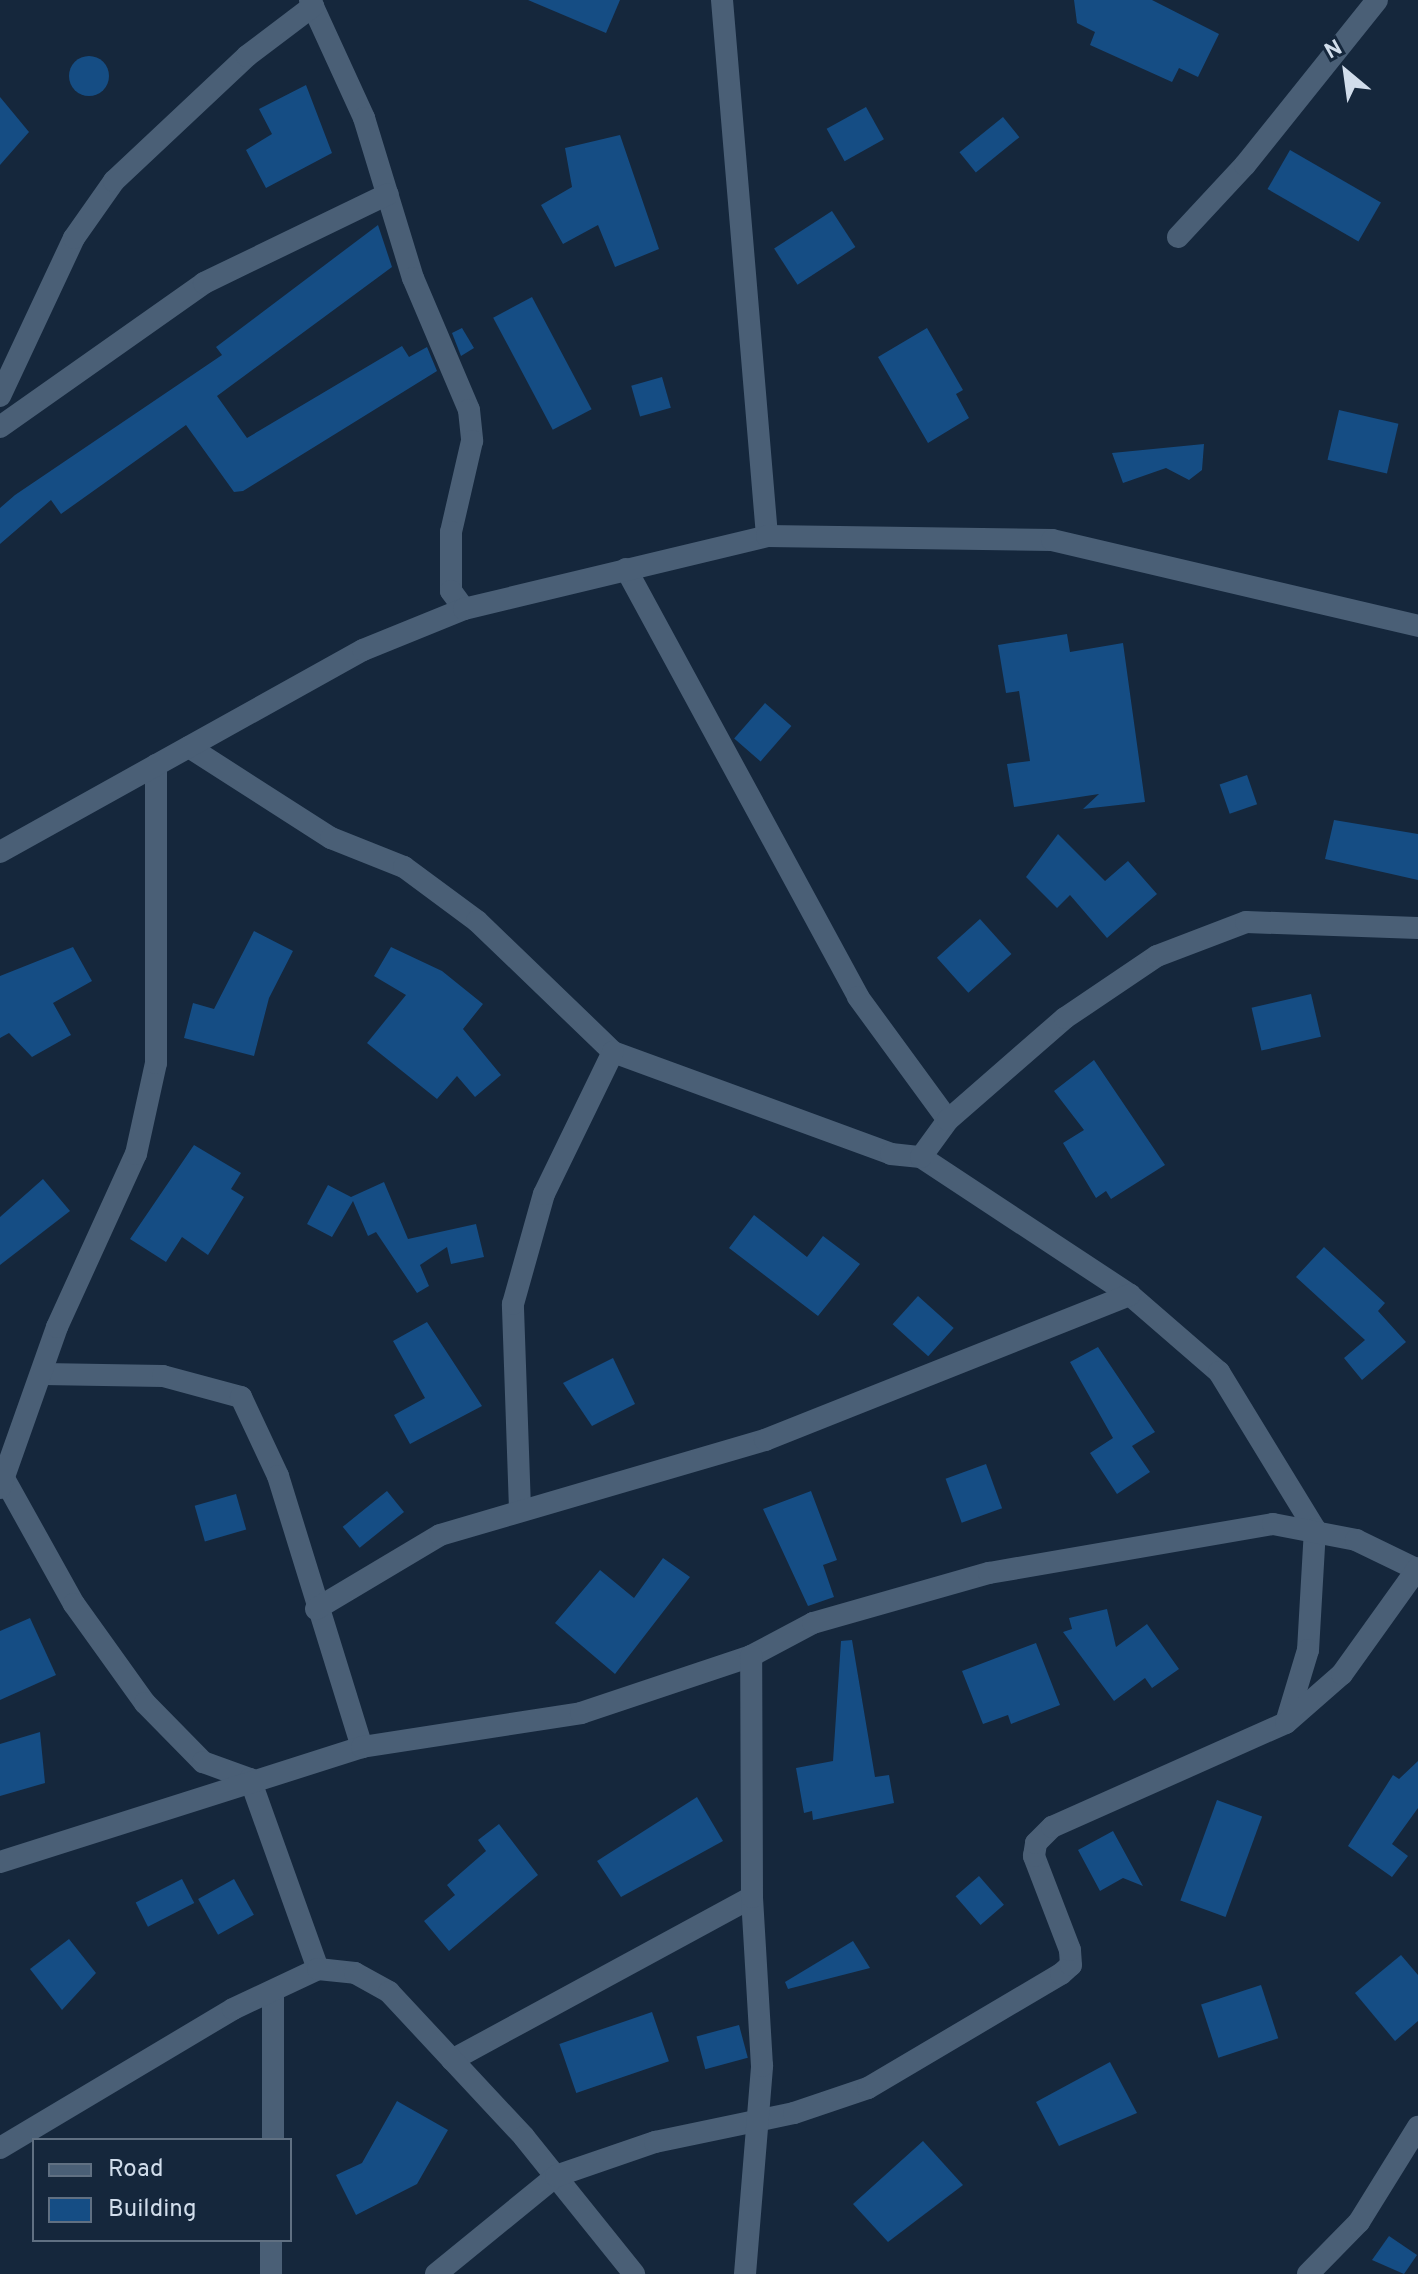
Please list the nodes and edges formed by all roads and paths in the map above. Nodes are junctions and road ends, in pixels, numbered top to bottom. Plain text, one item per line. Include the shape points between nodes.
1 (722, 0) edge
2 (1377, 0) edge
3 (312, 3) edge
4 (388, 194) junction
5 (1178, 237) dead end
6 (0, 396) edge
7 (0, 427) edge
8 (767, 536) junction
9 (626, 569) junction
10 (464, 609) junction
11 (1418, 626) edge
12 (189, 747) junction
13 (156, 765) junction
14 (0, 852) edge
15 (1418, 928) edge
16 (613, 1052) junction
17 (948, 1120) junction
18 (921, 1157) junction
19 (1130, 1295) junction
20 (43, 1374) junction
21 (2, 1481) edge
22 (520, 1509) junction
23 (1315, 1529) junction
24 (1416, 1569) edge
25 (316, 1609) junction
26 (751, 1656) junction
27 (1286, 1723) junction
28 (362, 1747) junction
29 (250, 1779) junction
30 (0, 1862) edge
31 (752, 1897) junction
32 (318, 1969) junction
33 (273, 1991) junction
34 (452, 2060) junction
35 (760, 2120) junction
36 (1418, 2127) edge
37 (273, 2138) edge
38 (0, 2148) edge
39 (556, 2176) junction
40 (271, 2242) edge
41 (271, 2274) edge
42 (436, 2274) edge
43 (634, 2274) edge
44 (745, 2274) edge
45 (1308, 2274) edge

1 - 8 street
2 - 5 street via 1245,165
3 - 4 street via 364,118
3 - 6 street via 247,56 114,181 74,238
4 - 7 street via 204,283
4 - 10 street via 413,278 469,410 472,441 451,532 451,591
8 - 9 street
8 - 11 street via 1052,540
9 - 10 street
9 - 17 street via 858,997
10 - 12 street via 363,650
12 - 13 street
12 - 16 street via 331,838 404,867 477,921
13 - 14 street
13 - 20 street via 156,1063 136,1154
15 - 17 street via 1246,922 1157,956 1065,1018
16 - 18 street via 891,1154
16 - 22 street via 544,1194 513,1304
17 - 18 street
18 - 19 street
19 - 22 street via 765,1440
19 - 23 street via 1219,1372
20 - 21 street
20 - 25 street via 163,1376 241,1397 278,1476
21 - 29 street via 74,1604 145,1703 203,1762
22 - 25 street via 440,1535
23 - 24 street via 1356,1540
23 - 26 street via 1273,1524 989,1573 813,1623
23 - 27 street via 1308,1650
24 - 27 street via 1342,1674
25 - 28 street
26 - 28 street via 581,1713
26 - 31 street
27 - 35 street via 1052,1827 1036,1843 1034,1856 1070,1950 1071,1965 1061,1974 868,2088
28 - 29 street
29 - 30 street
29 - 32 street
31 - 34 street
31 - 35 street
32 - 33 street
32 - 34 street via 355,1973 389,1992
33 - 37 street
33 - 38 street
34 - 39 street
35 - 39 street via 655,2142
35 - 44 street
36 - 45 street via 1359,2222
39 - 42 street
39 - 43 street
40 - 41 street

